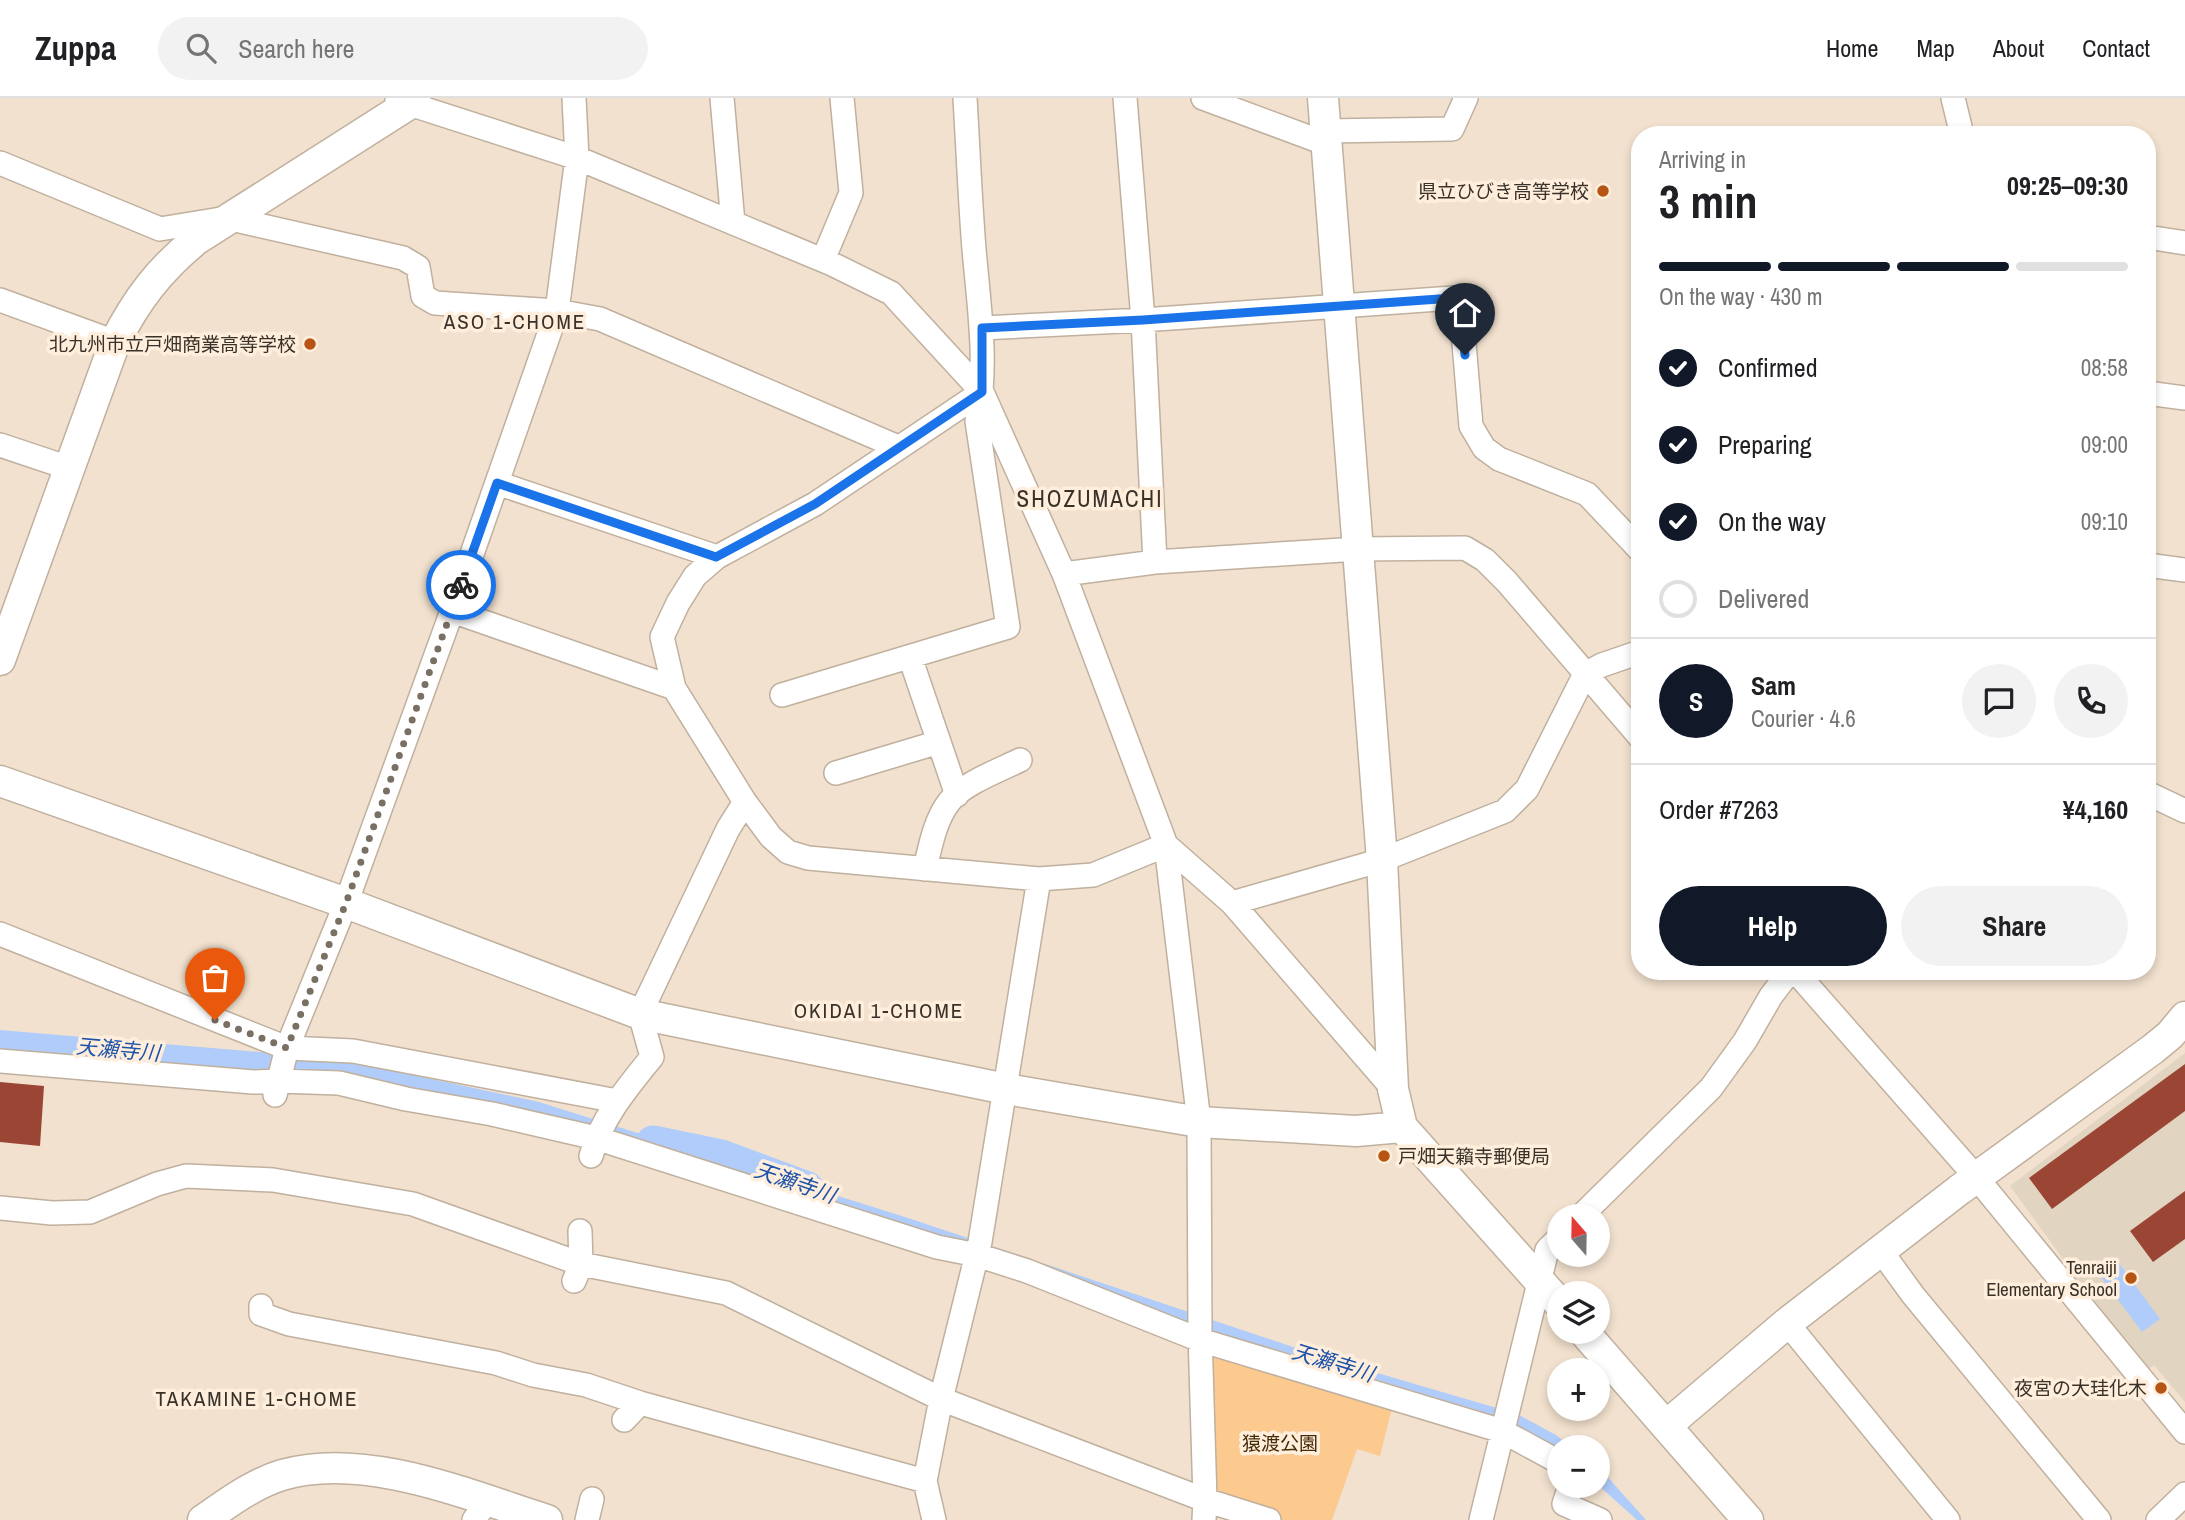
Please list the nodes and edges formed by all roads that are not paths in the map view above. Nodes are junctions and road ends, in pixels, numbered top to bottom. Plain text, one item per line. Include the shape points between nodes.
1 (574, 98) edge
2 (722, 98) edge
3 (842, 98) edge
4 (965, 98) edge
5 (1125, 98) edge
6 (1203, 98) edge
7 (1323, 98) edge
8 (1466, 98) edge
9 (1953, 98) edge
10 (405, 100) edge
11 (1960, 126) edge
12 (1326, 137) junction
13 (577, 158) junction
14 (0, 163) edge
15 (228, 218) junction
16 (733, 223) junction
17 (2156, 238) edge
18 (2185, 243) edge
19 (823, 260) junction
20 (0, 300) edge
21 (1339, 306) junction
22 (557, 311) junction
23 (1143, 320) junction
24 (982, 328) junction
25 (115, 342) junction
26 (982, 392) junction
27 (2156, 394) edge
28 (2185, 398) edge
29 (0, 445) edge
30 (898, 447) junction
31 (69, 468) junction
32 (497, 483) junction
33 (1631, 540) edge
34 (1357, 549) junction
35 (716, 557) junction
36 (1155, 562) junction
37 (2156, 566) edge
38 (2185, 570) edge
39 (1064, 574) junction
40 (452, 611) junction
41 (8, 615) edge
42 (1631, 655) edge
43 (910, 657) junction
44 (0, 660) edge
45 (1586, 674) junction
46 (674, 688) junction
47 (782, 695) dead end
48 (1631, 726) edge
49 (939, 742) junction
50 (1020, 760) dead end
51 (836, 773) dead end
52 (0, 781) edge
53 (957, 795) junction
54 (2156, 798) edge
55 (745, 802) junction
56 (2185, 811) edge
57 (1166, 845) junction
58 (1382, 860) junction
59 (925, 869) junction
60 (1039, 879) junction
61 (346, 903) junction
62 (1232, 903) junction
63 (0, 934) edge
64 (1783, 980) edge
65 (1803, 980) edge
66 (640, 1014) junction
67 (2185, 1017) edge
68 (287, 1048) junction
69 (0, 1061) edge
70 (277, 1088) junction
71 (1006, 1089) junction
72 (1393, 1089) junction
73 (617, 1101) junction
74 (1199, 1122) junction
75 (1402, 1127) junction
76 (594, 1147) junction
77 (1976, 1177) junction
78 (1593, 1204) edge
79 (0, 1208) edge
80 (580, 1231) dead end
81 (978, 1248) junction
82 (1881, 1251) junction
83 (577, 1273) junction
84 (1547, 1290) edge
85 (1547, 1302) edge
86 (261, 1306) dead end
87 (1787, 1323) junction
88 (1200, 1329) junction
89 (1595, 1344) edge
90 (941, 1399) junction
91 (640, 1403) junction
92 (624, 1420) dead end
93 (1505, 1421) junction
94 (1667, 1424) junction
95 (2185, 1432) edge
96 (1547, 1453) edge
97 (925, 1481) junction
98 (2185, 1494) edge
99 (1566, 1498) edge
100 (480, 1510) edge
101 (1204, 1510) edge
102 (215, 1516) edge
103 (547, 1520) edge
104 (934, 1520) edge
105 (1269, 1520) edge
106 (1481, 1520) edge
107 (1600, 1520) edge
108 (1748, 1520) edge
109 (1948, 1520) edge
110 (2099, 1520) edge
111 (2158, 1520) edge

1 - 13 street
2 - 16 street
3 - 19 street via 851,193
4 - 24 street
5 - 23 street
6 - 12 street
7 - 12 street
8 - 12 street via 1452,129
9 - 11 street
10 - 13 street
10 - 15 street
12 - 21 street
13 - 16 street
13 - 22 street
14 - 15 street via 160,229
15 - 22 street via 403,258 418,267 423,296 435,303
15 - 25 street via 172,260 149,284
16 - 19 street
17 - 18 street
19 - 26 street via 891,293
20 - 25 street
21 - 23 street
21 - 33 street via 1453,298 1461,307 1471,426 1484,449 1587,494
21 - 34 street
22 - 30 street via 600,319
22 - 32 street
23 - 24 street
23 - 36 street
24 - 26 street
25 - 31 street
26 - 30 street
26 - 39 street
26 - 43 street via 976,421 1008,627
27 - 28 street
29 - 31 street
30 - 35 street via 815,504
31 - 41 street
32 - 35 street
32 - 40 street
34 - 36 street
34 - 45 street via 1465,548 1507,582
34 - 58 street
35 - 46 street via 695,576 662,637
36 - 39 street
37 - 38 street
39 - 57 street
40 - 46 street
40 - 61 street
41 - 44 street
42 - 45 street
43 - 47 street
43 - 49 street
45 - 48 street
45 - 58 street via 1527,789 1505,811
46 - 55 street
49 - 51 street
49 - 53 street
50 - 53 street
52 - 61 street
53 - 59 street via 949,801 932,838
54 - 56 street
55 - 59 street via 788,852
55 - 66 street
57 - 60 street via 1093,875
57 - 62 street
57 - 74 street
58 - 62 street
58 - 72 street
59 - 60 street
60 - 71 street
61 - 66 street
61 - 68 street
62 - 72 street
63 - 68 street
64 - 78 street via 1711,1088
65 - 77 street
66 - 71 street
66 - 73 street via 652,1057
67 - 77 street via 2154,1049
68 - 70 street
68 - 73 street via 353,1051
69 - 70 street via 253,1082
70 - 76 street via 339,1083 492,1114
71 - 74 street
71 - 81 street
72 - 75 street
73 - 76 street
74 - 75 street via 1356,1131
74 - 88 street
75 - 84 street
76 - 81 street via 937,1247
77 - 82 street
77 - 95 street
79 - 83 street via 90,1212 186,1176 273,1181 413,1204
80 - 83 street
81 - 88 street via 1027,1271
81 - 90 street
82 - 87 street
82 - 110 street
83 - 90 street via 726,1293
85 - 93 street
86 - 91 street via 261,1314 289,1324 537,1371
87 - 94 street
87 - 109 street
88 - 93 street
88 - 101 street
89 - 94 street
90 - 97 street
90 - 101 street
91 - 92 street
91 - 97 street
93 - 96 street
93 - 106 street
94 - 108 street
97 - 104 street
98 - 111 street
99 - 107 street via 1564,1504
100 - 102 street via 414,1479 350,1468 282,1475 255,1486
100 - 103 street
101 - 105 street

